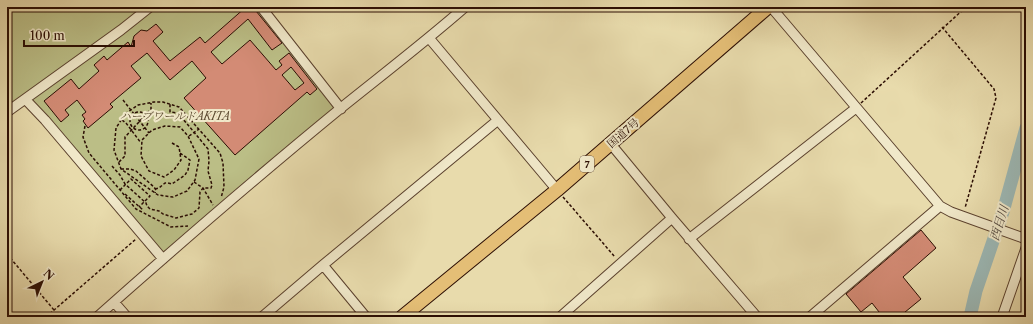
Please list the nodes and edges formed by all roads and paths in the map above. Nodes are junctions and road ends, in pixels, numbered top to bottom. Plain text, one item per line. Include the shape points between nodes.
1 (150, 7) edge
2 (261, 7) edge
3 (465, 7) edge
4 (769, 7) edge
5 (966, 7) edge
6 (942, 27) junction
7 (430, 38) junction
8 (25, 99) junction
9 (123, 100) dead end
10 (151, 103) junction
11 (170, 104) junction
12 (341, 108) junction
13 (856, 108) junction
14 (131, 110) junction
15 (7, 112) edge
16 (145, 115) junction
17 (122, 120) junction
18 (498, 120) junction
19 (140, 121) junction
20 (85, 126) dead end
21 (133, 129) junction
22 (199, 129) junction
23 (149, 133) junction
24 (195, 133) junction
25 (188, 136) junction
26 (172, 143) dead end
27 (610, 143) junction
28 (142, 144) junction
29 (180, 153) junction
30 (119, 162) junction
31 (112, 166) dead end
32 (121, 169) junction
33 (194, 182) junction
34 (125, 185) junction
35 (203, 188) junction
36 (155, 189) junction
37 (120, 190) junction
38 (557, 190) junction
39 (155, 193) junction
40 (220, 200) dead end
41 (144, 202) junction
42 (940, 206) junction
43 (139, 207) junction
44 (143, 210) dead end
45 (216, 210) dead end
46 (962, 216) junction
47 (672, 218) junction
48 (192, 225) dead end
49 (142, 234) junction
50 (689, 239) junction
51 (1026, 239) edge
52 (1026, 248) edge
53 (7, 254) edge
54 (163, 259) junction
55 (620, 264) junction
56 (323, 265) junction
57 (114, 302) junction
58 (54, 310) junction
59 (46, 317) edge
60 (97, 317) edge
61 (127, 317) edge
62 (262, 317) edge
63 (366, 317) edge
64 (402, 317) edge
65 (560, 317) edge
66 (757, 317) edge
67 (810, 317) edge
68 (1002, 317) edge

1 - 8 street
2 - 12 street
3 - 7 street
4 - 13 street
4 - 27 highway, 国道7号 / 7
5 - 6 path
6 - 13 path
6 - 46 path via 994,89 996,98
7 - 12 street
7 - 18 street
8 - 15 street
8 - 49 street
9 - 14 path
10 - 11 path
10 - 14 path via 138,105
10 - 16 path via 151,109
11 - 22 path via 180,107
11 - 24 path via 170,112 178,113
12 - 54 street
13 - 42 street
13 - 50 street
14 - 17 path
14 - 19 path
16 - 19 path
16 - 21 path via 148,122 146,127 141,130
16 - 21 path via 133,114 130,122
17 - 21 path
17 - 30 path via 116,128 114,150
18 - 38 street
18 - 56 street
19 - 21 path
19 - 23 path
20 - 37 path via 83,137 89,153
21 - 28 path
21 - 30 path via 125,137 124,156
22 - 24 path
22 - 40 path via 220,153 223,163 224,187
23 - 25 path via 165,126 180,127
23 - 28 path via 142,140
24 - 25 path
24 - 35 path via 208,149 210,161 208,171 212,188
25 - 33 path via 199,159
26 - 29 path via 179,147
27 - 38 highway, 国道7号 / 7
27 - 47 street
28 - 29 path via 141,156 148,170 164,177 174,170 181,160
29 - 36 path via 190,160 185,175 172,184 165,183
30 - 32 path
31 - 34 path via 120,174
32 - 36 path via 136,171
32 - 39 path
33 - 35 path
33 - 39 path via 187,191 173,197
34 - 37 path
34 - 41 path
34 - 41 path via 131,179 150,196
35 - 41 path via 200,192 199,208 192,214 176,218 150,209
35 - 45 path
36 - 39 path
37 - 43 path
37 - 48 path via 136,209 172,228
38 - 55 path
38 - 64 highway, 国道7号 / 7
41 - 43 path
42 - 46 street
42 - 67 street
43 - 44 path
46 - 51 street
47 - 50 street
47 - 55 street
49 - 54 street
49 - 58 path
50 - 66 street
52 - 68 street
53 - 58 path
54 - 57 street
55 - 65 street
56 - 62 street
56 - 63 street
57 - 60 street
57 - 61 street
58 - 59 path

